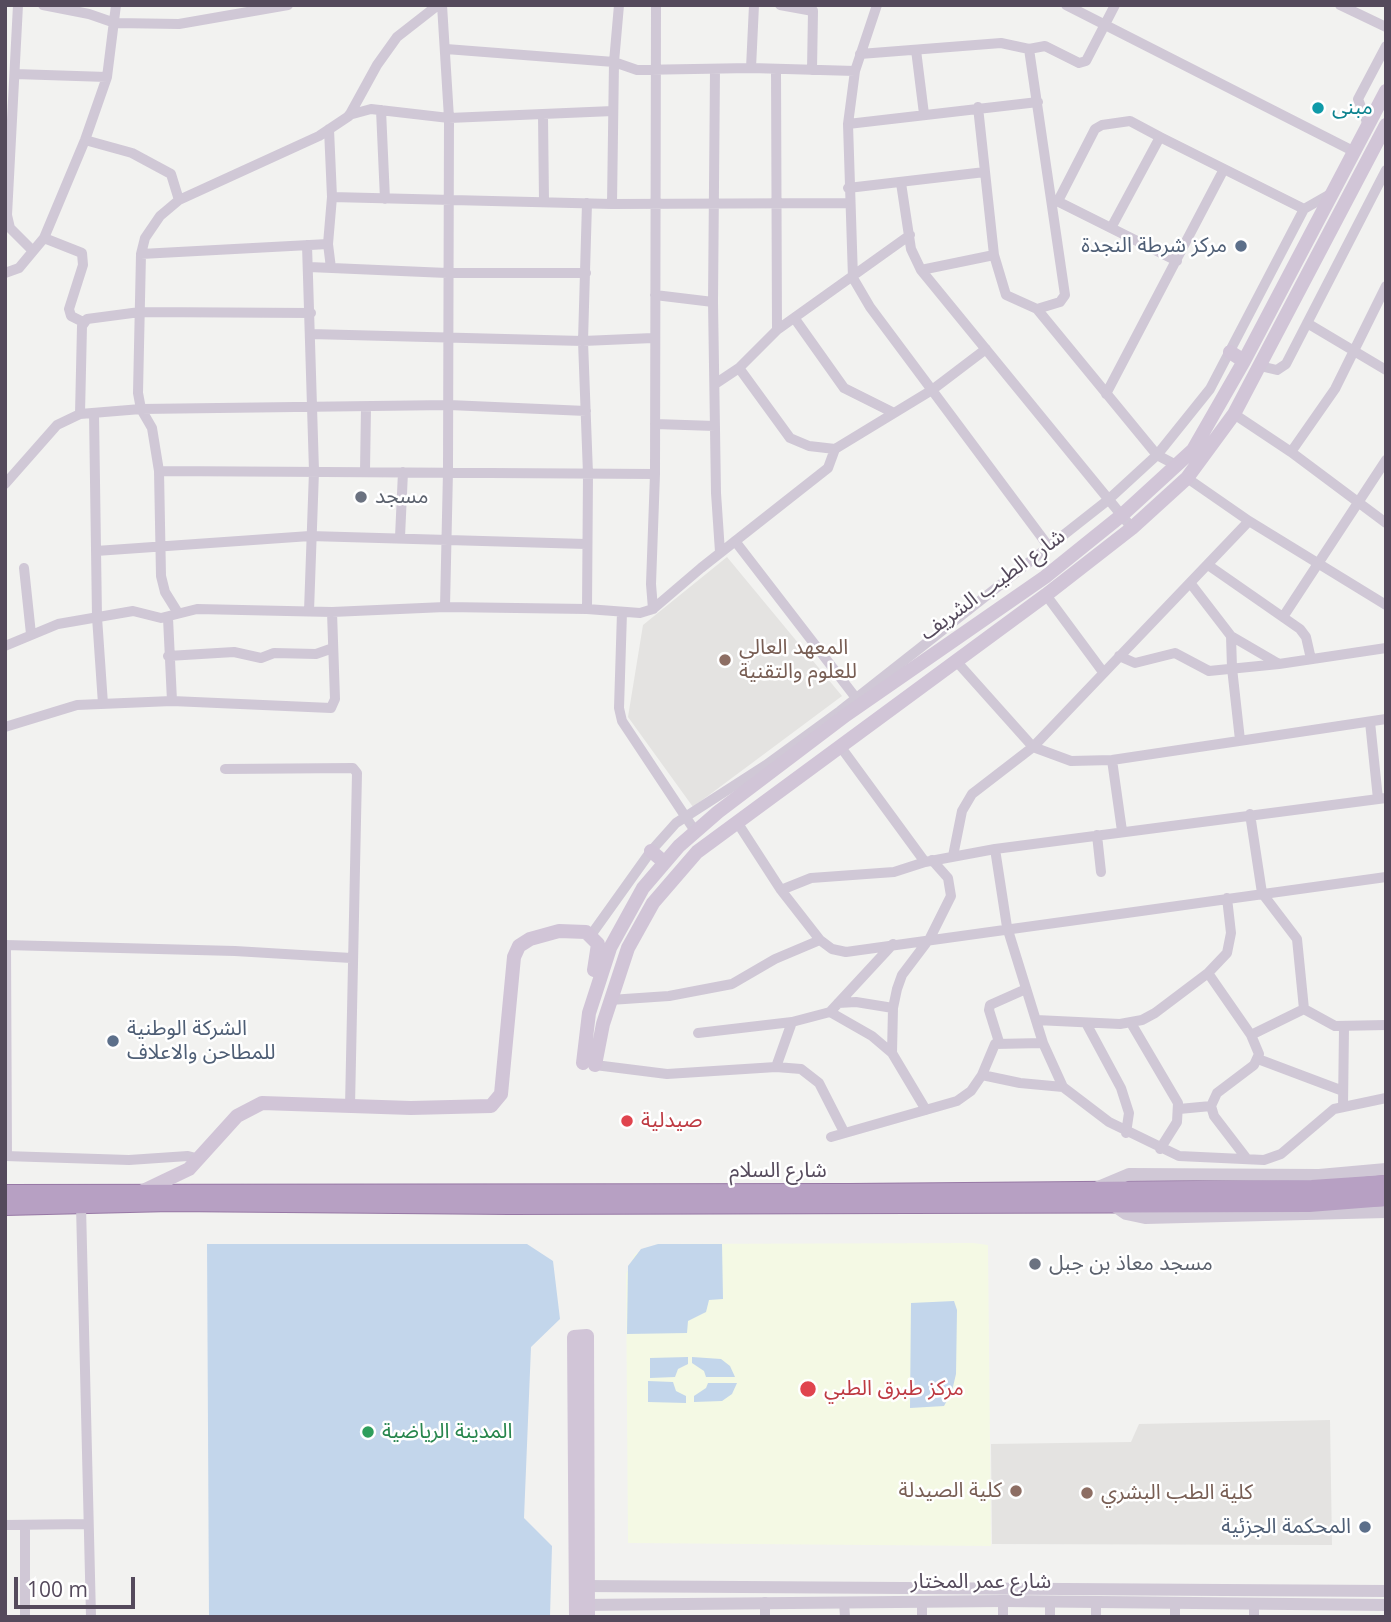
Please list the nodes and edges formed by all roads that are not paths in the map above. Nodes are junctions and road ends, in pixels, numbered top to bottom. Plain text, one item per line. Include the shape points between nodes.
1 (18, 5) edge
2 (43, 5) edge
3 (116, 5) edge
4 (288, 5) edge
5 (440, 5) edge
6 (619, 5) edge
7 (656, 5) edge
8 (754, 5) edge
9 (780, 5) edge
10 (877, 5) edge
11 (1066, 5) edge
12 (1115, 5) edge
13 (1340, 5) edge
14 (793, 6) edge
15 (78, 8) edge
16 (115, 23) junction
17 (1104, 25) junction
18 (1386, 27) edge
19 (1386, 46) edge
20 (446, 49) junction
21 (1029, 49) junction
22 (916, 50) junction
23 (860, 54) junction
24 (614, 62) junction
25 (751, 68) junction
26 (655, 69) junction
27 (715, 69) junction
28 (776, 69) junction
29 (812, 70) junction
30 (855, 71) junction
31 (15, 74) junction
32 (107, 77) junction
33 (1386, 91) edge
34 (1038, 102) junction
35 (978, 107) junction
36 (381, 110) junction
37 (613, 111) junction
38 (924, 114) junction
39 (349, 116) junction
40 (542, 116) junction
41 (449, 118) junction
42 (848, 124) junction
43 (1368, 125) junction
44 (1386, 125) edge
45 (329, 129) junction
46 (1160, 137) junction
47 (85, 140) junction
48 (1353, 151) junction
49 (1224, 169) junction
50 (1386, 170) edge
51 (985, 172) junction
52 (901, 183) junction
53 (1382, 187) edge
54 (848, 188) junction
55 (1332, 193) junction
56 (332, 197) junction
57 (385, 199) junction
58 (179, 200) junction
59 (1055, 200) junction
60 (447, 201) junction
61 (544, 201) junction
62 (587, 203) junction
63 (849, 203) junction
64 (612, 204) junction
65 (654, 204) junction
66 (715, 204) junction
67 (777, 204) junction
68 (1304, 209) junction
69 (1111, 228) junction
70 (910, 235) junction
71 (44, 238) junction
72 (328, 244) junction
73 (307, 245) junction
74 (32, 250) junction
75 (141, 254) junction
76 (994, 256) junction
77 (1297, 256) junction
78 (1177, 261) junction
79 (1313, 266) junction
80 (309, 267) junction
81 (331, 268) junction
82 (920, 270) junction
83 (5, 273) edge
84 (447, 273) junction
85 (586, 273) junction
86 (853, 278) junction
87 (1282, 286) junction
88 (1386, 286) edge
89 (1298, 294) junction
90 (654, 295) junction
91 (713, 302) junction
92 (1037, 309) junction
93 (140, 312) junction
94 (311, 313) junction
95 (794, 318) junction
96 (83, 322) junction
97 (1307, 323) junction
98 (777, 330) junction
99 (310, 334) junction
100 (448, 338) junction
101 (653, 338) junction
102 (583, 341) junction
103 (986, 349) junction
104 (1353, 349) junction
105 (1230, 352) junction
106 (1244, 361) junction
107 (1260, 366) junction
108 (738, 368) junction
109 (1386, 370) edge
110 (715, 384) junction
111 (932, 390) junction
112 (1106, 394) junction
113 (449, 405) junction
114 (366, 407) junction
115 (311, 408) junction
116 (141, 409) junction
117 (586, 411) junction
118 (94, 413) junction
119 (894, 413) junction
120 (80, 414) junction
121 (1234, 414) junction
122 (655, 424) junction
123 (715, 426) junction
124 (835, 449) junction
125 (1291, 452) junction
126 (1157, 455) junction
127 (1386, 460) edge
128 (159, 471) junction
129 (314, 471) junction
130 (365, 471) junction
131 (448, 471) junction
132 (404, 472) junction
133 (1182, 472) junction
134 (588, 474) junction
135 (655, 474) junction
136 (5, 484) edge
137 (1108, 500) junction
138 (1357, 503) junction
139 (1122, 514) junction
140 (1249, 521) junction
141 (1386, 523) edge
142 (1132, 528) junction
143 (310, 536) junction
144 (400, 537) junction
145 (447, 539) junction
146 (735, 541) junction
147 (586, 544) junction
148 (162, 545) junction
149 (1049, 547) junction
150 (96, 551) junction
151 (720, 552) junction
152 (1317, 562) junction
153 (1208, 565) junction
154 (24, 568) dead end
155 (1191, 584) junction
156 (1046, 596) junction
157 (1386, 605) edge
158 (444, 607) junction
159 (587, 609) junction
160 (653, 609) junction
161 (310, 611) junction
162 (332, 612) junction
163 (622, 612) junction
164 (173, 615) junction
165 (97, 617) junction
166 (1283, 617) junction
167 (31, 634) junction
168 (1231, 636) junction
169 (5, 646) edge
170 (333, 648) junction
171 (1386, 648) edge
172 (168, 656) junction
173 (1119, 656) junction
174 (1311, 659) junction
175 (957, 662) junction
176 (1279, 664) junction
177 (1231, 667) junction
178 (1103, 672) junction
179 (856, 698) junction
180 (172, 701) junction
181 (103, 704) junction
182 (846, 715) junction
183 (1386, 719) edge
184 (1370, 722) junction
185 (5, 727) edge
186 (827, 729) junction
187 (862, 730) junction
188 (1240, 740) junction
189 (840, 746) junction
190 (1033, 747) junction
191 (1112, 760) junction
192 (225, 769) dead end
193 (1382, 798) edge
194 (1250, 814) junction
195 (684, 817) junction
196 (737, 822) junction
197 (695, 831) junction
198 (1122, 831) junction
199 (1097, 835) junction
200 (995, 849) junction
201 (650, 851) junction
202 (953, 856) junction
203 (929, 861) junction
204 (664, 862) junction
205 (1101, 873) dead end
206 (1386, 877) edge
207 (781, 890) junction
208 (1262, 893) junction
209 (1227, 898) junction
210 (1007, 927) junction
211 (591, 935) junction
212 (930, 938) junction
213 (820, 940) junction
214 (893, 944) junction
215 (6, 945) edge
216 (351, 958) junction
217 (1208, 973) junction
218 (1026, 989) junction
219 (594, 995) junction
220 (610, 1000) junction
221 (838, 1003) junction
222 (893, 1008) junction
223 (1304, 1009) junction
224 (830, 1012) junction
225 (1036, 1020) junction
226 (792, 1022) junction
227 (1086, 1023) junction
228 (1131, 1023) junction
229 (1386, 1025) edge
230 (1344, 1028) junction
231 (5, 1030) edge
232 (698, 1033) dead end
233 (1251, 1035) junction
234 (999, 1042) junction
235 (1043, 1043) junction
236 (892, 1053) junction
237 (1258, 1059) junction
238 (589, 1064) junction
239 (776, 1067) junction
240 (982, 1074) junction
241 (1063, 1087) junction
242 (1342, 1091) junction
243 (1386, 1098) edge
244 (1212, 1106) junction
245 (1343, 1106) junction
246 (350, 1107) junction
247 (1179, 1109) junction
248 (926, 1111) junction
249 (844, 1132) junction
250 (1126, 1133) junction
251 (831, 1137) dead end
252 (1160, 1149) junction
253 (6, 1156) edge
254 (200, 1158) junction
255 (1247, 1159) junction
256 (1386, 1169) edge
257 (1386, 1183) edge
258 (1098, 1188) junction
259 (142, 1191) junction
260 (5, 1193) edge
261 (1047, 1196) junction
262 (170, 1197) junction
263 (1386, 1198) edge
264 (1110, 1203) junction
265 (81, 1206) junction
266 (5, 1207) edge
267 (1386, 1212) edge
268 (581, 1336) dead end
269 (87, 1524) junction
270 (5, 1525) edge
271 (25, 1525) junction
272 (582, 1586) junction
273 (1386, 1591) edge
274 (1283, 1598) junction
275 (922, 1601) junction
276 (1003, 1601) junction
277 (1050, 1601) junction
278 (765, 1602) junction
279 (844, 1602) junction
280 (1096, 1602) junction
281 (1175, 1602) junction
282 (719, 1603) junction
283 (1254, 1603) junction
284 (1382, 1609) edge
285 (582, 1611) edge
286 (1337, 1611) edge
287 (25, 1617) edge
288 (91, 1617) edge
289 (719, 1617) edge
290 (765, 1617) edge
291 (845, 1617) edge
292 (922, 1617) edge
293 (1003, 1617) edge
294 (1050, 1617) edge
295 (1096, 1617) edge
296 (1175, 1617) edge
297 (1254, 1617) edge

1 - 31 street
2 - 15 street
3 - 16 street
4 - 16 street via 179,24
5 - 20 street
5 - 39 street via 397,37
6 - 24 street
7 - 26 street
8 - 25 street
9 - 14 street
10 - 23 street
11 - 17 street
12 - 17 street
13 - 18 street
14 - 29 street via 814,14
15 - 16 street
16 - 32 street
17 - 21 street via 1083,63 1048,47
17 - 48 street
19 - 43 street via 1359,99
20 - 24 street
20 - 41 street
21 - 22 street via 1001,43
21 - 34 street
22 - 23 street
22 - 38 street
23 - 30 street
24 - 26 street via 637,70
24 - 37 street
25 - 27 street
25 - 28 street
26 - 27 street
26 - 65 street
27 - 66 street
28 - 29 street
28 - 67 street
29 - 30 street
30 - 42 street
31 - 32 street
31 - 74 street via 6,215 10,228
32 - 47 street
33 - 43 main road, شارع الطيب الشريف
34 - 35 street
34 - 59 street
35 - 38 street
35 - 51 street
36 - 39 street via 360,110
36 - 41 street
36 - 57 street
37 - 40 street
37 - 64 street
38 - 42 street
39 - 45 street
40 - 41 street
40 - 61 street
41 - 60 street
42 - 54 street
43 - 48 main road, شارع الطيب الشريف
44 - 79 main road, شارع الطيب الشريف
45 - 56 street
45 - 58 street
46 - 49 street
46 - 59 street via 1130,121 1095,129
46 - 69 street
47 - 58 street via 132,153 171,174
47 - 71 street
48 - 55 main road, شارع الطيب الشريف
49 - 68 street
49 - 78 street
50 - 53 street
51 - 52 street
51 - 76 street
52 - 54 street
52 - 70 street
53 - 97 street
54 - 63 street
55 - 68 street
55 - 77 main road, شارع الطيب الشريف
56 - 57 street
56 - 72 street
57 - 60 street
58 - 75 street via 160,216 145,238
59 - 69 street
59 - 92 street via 1065,298
60 - 61 street
60 - 84 street
61 - 62 street
62 - 64 street
62 - 85 street
63 - 67 street
63 - 86 street
64 - 65 street
65 - 66 street
65 - 90 street
66 - 67 street
66 - 91 street
67 - 98 street
68 - 105 street
69 - 78 street
70 - 82 street
70 - 86 street
71 - 74 street
71 - 96 street via 82,253 83,265 69,309 71,316
72 - 73 street
72 - 81 street
73 - 75 street
73 - 80 street
74 - 83 street via 19,268
75 - 93 street
76 - 82 street
76 - 92 street via 1006,295
77 - 79 main road via 1300,265
77 - 87 main road, شارع الطيب الشريف
78 - 112 street
79 - 89 main road, شارع الطيب الشريف
80 - 81 street
80 - 94 street
81 - 84 street
82 - 103 street
84 - 85 street
84 - 100 street
85 - 102 street
86 - 95 street
86 - 111 street
87 - 89 main road via 1292,283
87 - 106 main road, شارع الطيب الشريف
88 - 104 street
89 - 107 main road, شارع الطيب الشريف
90 - 91 street
90 - 101 street
91 - 110 street
92 - 112 street
93 - 94 street
93 - 96 street via 113,313
93 - 116 street
94 - 99 street
95 - 98 street
95 - 119 street via 844,388
96 - 120 street
97 - 104 street
97 - 107 street via 1286,364 1277,370
98 - 108 street
99 - 100 street
99 - 115 street
100 - 102 street
100 - 113 street
101 - 102 street
101 - 122 street
102 - 117 street
103 - 111 street
103 - 137 street
104 - 109 street
104 - 125 street via 1326,403
105 - 106 main road
105 - 126 street via 1203,401
106 - 133 main road, شارع الطيب الشريف
107 - 121 main road, شارع الطيب الشريف
108 - 110 street
108 - 124 street via 790,438
110 - 123 street
111 - 119 street
111 - 149 street
112 - 126 street
113 - 114 street
113 - 117 street
113 - 131 street
114 - 115 street
114 - 130 street
115 - 116 street
115 - 129 street
116 - 118 street
116 - 128 street via 152,428
117 - 134 street
118 - 120 street
118 - 150 street
119 - 124 street
120 - 136 street via 57,425
121 - 125 street
121 - 133 main road, شارع الطيب الشريف
122 - 123 street
122 - 135 street
123 - 151 street
124 - 146 street via 828,468
125 - 138 street
126 - 133 street
126 - 137 street
127 - 138 street
128 - 129 street
128 - 148 street
129 - 130 street
129 - 143 street
130 - 132 street
131 - 132 street
131 - 134 street
131 - 145 street
132 - 144 street
133 - 139 main road, شارع الطيب الشريف
133 - 140 street
133 - 142 main road, شارع الطيب الشريف
134 - 135 street
134 - 147 street
135 - 160 street
137 - 139 street
137 - 149 street
138 - 141 street
138 - 152 street
139 - 142 street
139 - 182 main road, شارع الطيب الشريف via 1045,577
140 - 152 street
140 - 153 street
142 - 156 main road, شارع الطيب الشريف
143 - 144 street
143 - 148 street
143 - 161 street
144 - 145 street
145 - 147 street
145 - 158 street
146 - 151 street
146 - 179 street
147 - 159 street
148 - 150 street
148 - 164 street via 163,585
149 - 179 street
150 - 165 street
151 - 160 street
152 - 157 street
152 - 166 street
153 - 155 street
153 - 166 street
154 - 167 street
155 - 168 street
155 - 173 street
156 - 175 main road, شارع الطيب الشريف
156 - 178 street
158 - 159 street
158 - 162 street
159 - 163 street
160 - 163 street
161 - 162 street
161 - 164 street via 197,609
162 - 170 street
163 - 195 street via 622,722
164 - 165 street via 136,610
164 - 172 street
165 - 167 street
165 - 181 street
166 - 174 street via 1304,632
167 - 169 street
168 - 176 street
168 - 177 street
170 - 172 street via 316,654 274,653 261,658 234,652
170 - 180 street via 335,699 331,708
171 - 174 street
172 - 180 street
173 - 177 street via 1135,663 1175,653 1204,670
173 - 178 street
174 - 176 street
175 - 187 main road, شارع الطيب الشريف
175 - 190 street
176 - 177 street
177 - 188 street
178 - 190 street
179 - 195 street via 766,765
180 - 181 street
181 - 185 street via 77,705
182 - 186 main road, شارع الطيب الشريف
182 - 187 main road via 849,724
183 - 184 street
184 - 188 street
184 - 193 street
186 - 189 main road via 838,734
186 - 197 main road, شارع الطيب الشريف
187 - 189 main road, شارع الطيب الشريف
188 - 191 street
189 - 196 main road, شارع الطيب الشريف
189 - 203 street
190 - 191 street via 1071,761
190 - 202 street via 968,799
191 - 198 street
192 - 216 street via 356,769
193 - 194 street
194 - 198 street
194 - 208 street
195 - 197 street
195 - 201 street
196 - 207 street
196 - 220 main road, شارع الطيب الشريف via 697,852 660,894 628,948
197 - 204 main road, شارع الطيب الشريف
198 - 199 street
199 - 200 street
199 - 205 street
200 - 202 street
200 - 210 street
201 - 204 main road
201 - 211 street
202 - 203 street
203 - 207 street via 894,872 811,878
203 - 212 street via 952,885
204 - 219 main road, شارع الطيب الشريف via 624,919
206 - 208 street
207 - 213 street
208 - 209 street
208 - 223 street via 1297,939
209 - 210 street
209 - 217 street via 1230,943
210 - 212 street
210 - 218 street
211 - 219 main road via 598,950 590,987
211 - 246 main road via 573,929 559,931 530,939 516,949 501,1094 495,1104 484,1109
212 - 214 street
212 - 222 street via 902,975
213 - 214 street via 846,952
213 - 220 street via 732,984 669,996
214 - 221 street
215 - 216 street
215 - 231 street
216 - 246 street
217 - 228 street via 1155,1013
217 - 233 street
218 - 225 street
218 - 234 street via 990,1005
219 - 220 main road
219 - 238 main road, شارع الطيب الشريف
220 - 238 main road, شارع الطيب الشريف
221 - 222 street
221 - 224 street
222 - 236 street
223 - 230 street
223 - 233 street
224 - 226 street
224 - 236 street
225 - 227 street
225 - 235 street
226 - 232 street
226 - 239 street
227 - 228 street
227 - 250 street via 1121,1088 1129,1113
228 - 247 street via 1174,1091
229 - 230 street
230 - 242 street
231 - 253 street
233 - 237 street
234 - 235 street
234 - 240 street
235 - 241 street
236 - 248 street
237 - 242 street
237 - 244 street via 1217,1093
238 - 239 street via 667,1074
239 - 249 street via 801,1069 815,1076
240 - 241 street
240 - 248 street via 957,1101
241 - 250 street
242 - 245 street
243 - 245 street
244 - 247 street
244 - 255 street via 1214,1116
245 - 255 street via 1322,1116 1277,1157
246 - 254 main road via 279,1102 255,1105 232,1120
247 - 252 street via 1175,1127
248 - 249 street
249 - 251 street
250 - 252 street
252 - 255 street via 1185,1157
253 - 254 street
254 - 259 main road via 176,1178
256 - 258 street via 1319,1175 1129,1174
257 - 258 highway, شارع السلام via 1312,1188
258 - 261 highway, شارع السلام
259 - 260 highway
259 - 262 highway
261 - 262 highway, شارع السلام
261 - 264 highway, شارع السلام
262 - 265 highway
263 - 264 highway, شارع السلام via 1309,1204
264 - 267 street via 1139,1217
265 - 266 highway
265 - 269 street
268 - 272 main road
269 - 271 street
269 - 288 street
270 - 271 street
271 - 287 street
272 - 274 street, شارع عمر المختار
272 - 285 main road
273 - 274 street, شارع عمر المختار
274 - 283 street, شارع عمر المختار
274 - 286 street, شارع عمر المختار
275 - 276 street, شارع عمر المختار
275 - 279 street, شارع عمر المختار
275 - 292 street
276 - 277 street, شارع عمر المختار
276 - 293 street
277 - 280 street, شارع عمر المختار
277 - 294 street
278 - 279 street, شارع عمر المختار
278 - 282 street, شارع عمر المختار
278 - 290 street
279 - 291 street
280 - 281 street, شارع عمر المختار
280 - 295 street
281 - 283 street, شارع عمر المختار
281 - 296 street
282 - 285 street, شارع عمر المختار
282 - 289 street
283 - 297 street
284 - 286 street, شارع عمر المختار

